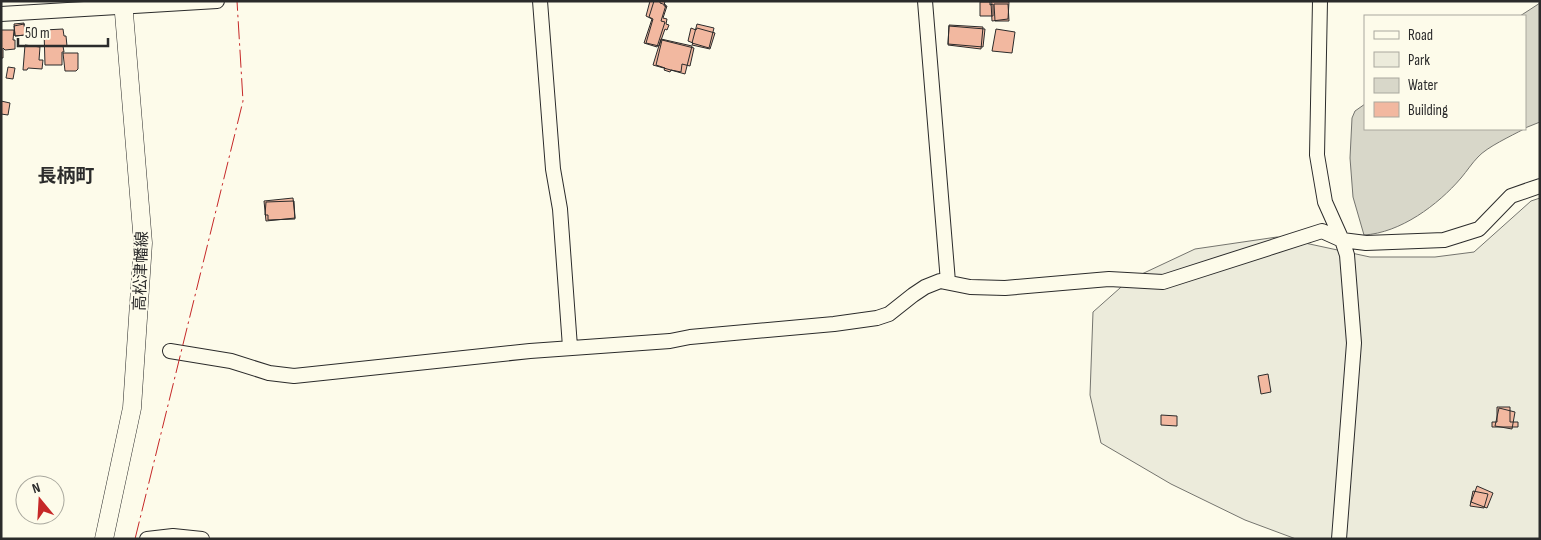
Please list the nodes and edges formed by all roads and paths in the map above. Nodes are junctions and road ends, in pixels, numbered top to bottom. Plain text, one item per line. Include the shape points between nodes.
1 (217, 1) edge
2 (540, 1) edge
3 (925, 1) edge
4 (1320, 1) edge
5 (124, 4) edge
6 (1, 14) edge
7 (1540, 186) edge
8 (1342, 240) junction
9 (948, 282) junction
10 (570, 347) junction
11 (170, 350) dead end
12 (104, 539) edge
13 (147, 539) edge
14 (202, 539) edge
15 (1339, 539) edge

1 - 5 street
2 - 10 street
3 - 9 street
4 - 8 street via 1317,155 1325,202
5 - 6 street
5 - 12 main road, 高松津幡線 via 143,243 132,408
7 - 8 street via 1511,196 1479,229 1444,240 1366,243
8 - 9 street via 1322,231 1163,282 1109,279 1005,288 970,287
8 - 15 street via 1347,255 1354,343
9 - 10 street via 940,281 925,287 889,314 877,318
10 - 11 street via 294,376
13 - 14 street via 173,536

